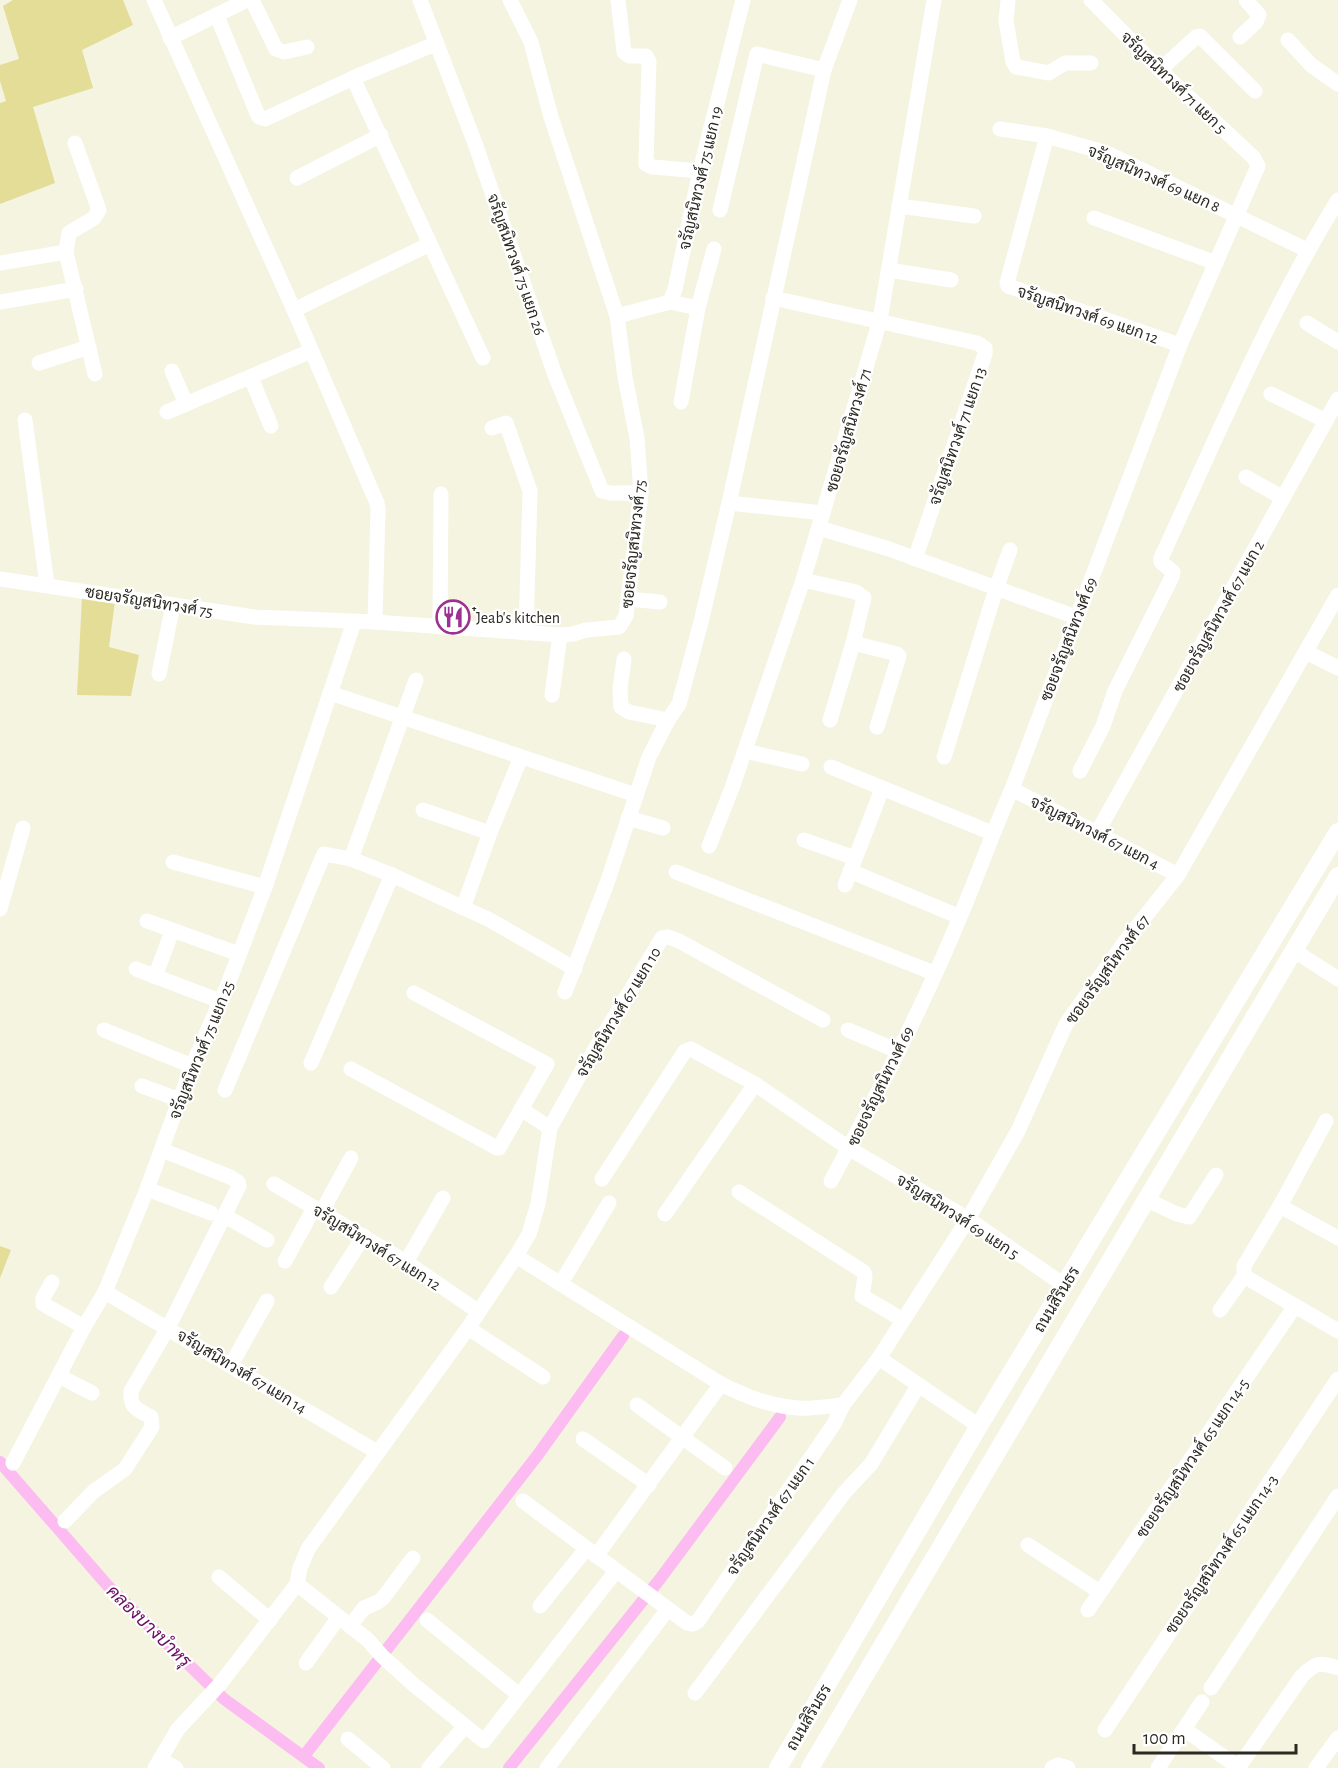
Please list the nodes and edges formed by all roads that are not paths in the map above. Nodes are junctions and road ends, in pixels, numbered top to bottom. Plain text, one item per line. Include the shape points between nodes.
1 (154, 0) edge
2 (249, 0) edge
3 (420, 0) edge
4 (510, 0) edge
5 (618, 0) edge
6 (743, 0) edge
7 (850, 0) edge
8 (934, 0) edge
9 (1008, 0) edge
10 (1091, 0) edge
11 (1246, 0) edge
12 (217, 16) junction
13 (1240, 37) dead end
14 (170, 38) junction
15 (1288, 40) dead end
16 (435, 44) junction
17 (732, 45) junction
18 (306, 46) dead end
19 (757, 54) junction
20 (1091, 63) dead end
21 (824, 70) junction
22 (1160, 70) junction
23 (353, 78) junction
24 (1338, 84) edge
25 (1255, 92) dead end
26 (1000, 129) dead end
27 (381, 135) junction
28 (1047, 135) junction
29 (75, 143) dead end
30 (1258, 163) joint
31 (699, 171) junction
32 (297, 178) dead end
33 (1338, 200) edge
34 (899, 207) junction
35 (720, 210) dead end
36 (974, 216) dead end
37 (1237, 216) junction
38 (1094, 218) dead end
39 (430, 244) junction
40 (714, 249) dead end
41 (1307, 250) junction
42 (66, 252) junction
43 (0, 263) edge
44 (1216, 263) junction
45 (889, 270) junction
46 (951, 280) dead end
47 (76, 289) junction
48 (773, 298) junction
49 (0, 302) edge
50 (670, 302) junction
51 (698, 308) junction
52 (294, 310) junction
53 (617, 316) junction
54 (880, 320) junction
55 (1307, 323) dead end
56 (1338, 342) edge
57 (1180, 345) junction
58 (89, 347) junction
59 (311, 351) junction
60 (483, 358) dead end
61 (39, 363) dead end
62 (171, 371) dead end
63 (95, 374) dead end
64 (251, 378) junction
65 (1271, 394) dead end
66 (1338, 399) edge
67 (681, 402) dead end
68 (186, 404) junction
69 (167, 412) dead end
70 (25, 420) dead end
71 (1326, 422) junction
72 (271, 426) dead end
73 (492, 428) dead end
74 (1246, 477) dead end
75 (641, 492) junction
76 (441, 494) dead end
77 (1283, 498) junction
78 (729, 503) junction
79 (821, 521) junction
80 (1010, 550) dead end
81 (915, 560) junction
82 (0, 579) edge
83 (803, 580) junction
84 (47, 585) junction
85 (996, 589) junction
86 (1338, 595) edge
87 (628, 598) junction
88 (660, 602) dead end
89 (173, 605) junction
90 (1076, 617) junction
91 (354, 621) junction
92 (375, 621) junction
93 (440, 627) junction
94 (526, 633) junction
95 (560, 635) junction
96 (853, 643) junction
97 (1306, 652) junction
98 (624, 658) dead end
99 (1338, 668) edge
100 (159, 674) dead end
101 (416, 680) dead end
102 (330, 693) junction
103 (552, 695) dead end
104 (402, 717) junction
105 (668, 720) junction
106 (830, 720) dead end
107 (877, 727) dead end
108 (745, 751) junction
109 (521, 756) junction
110 (944, 757) dead end
111 (802, 764) dead end
112 (831, 767) dead end
113 (1080, 771) dead end
114 (882, 789) junction
115 (1011, 789) junction
116 (636, 795) junction
117 (423, 810) dead end
118 (628, 818) junction
119 (23, 828) dead end
120 (663, 828) dead end
121 (1338, 832) edge
122 (490, 833) junction
123 (992, 833) junction
124 (1097, 833) junction
125 (804, 840) dead end
126 (709, 846) dead end
127 (351, 859) junction
128 (173, 862) dead end
129 (676, 872) dead end
130 (850, 872) junction
131 (392, 875) junction
132 (1178, 875) junction
133 (1338, 876) edge
134 (265, 887) junction
135 (463, 908) junction
136 (0, 909) edge
137 (960, 917) junction
138 (147, 921) dead end
139 (172, 931) junction
140 (1293, 950) junction
141 (239, 954) junction
142 (136, 969) dead end
143 (575, 969) junction
144 (934, 973) junction
145 (155, 976) junction
146 (1338, 979) edge
147 (565, 992) dead end
148 (414, 993) dead end
149 (220, 1001) junction
150 (823, 1020) dead end
151 (104, 1030) dead end
152 (848, 1030) dead end
153 (898, 1051) junction
154 (311, 1063) dead end
155 (192, 1066) junction
156 (351, 1069) dead end
157 (754, 1084) junction
158 (142, 1086) dead end
159 (225, 1090) dead end
160 (180, 1100) junction
161 (521, 1109) junction
162 (1326, 1121) dead end
163 (550, 1128) junction
164 (850, 1149) junction
165 (162, 1150) junction
166 (351, 1158) dead end
167 (1216, 1175) dead end
168 (602, 1179) dead end
169 (831, 1181) dead end
170 (274, 1184) dead end
171 (147, 1189) junction
172 (739, 1192) dead end
173 (443, 1198) dead end
174 (1145, 1199) junction
175 (609, 1203) dead end
176 (1280, 1206) junction
177 (317, 1211) junction
178 (665, 1214) dead end
179 (218, 1215) junction
180 (968, 1219) junction
181 (364, 1236) junction
182 (1338, 1238) edge
183 (267, 1240) dead end
184 (516, 1256) junction
185 (285, 1261) dead end
186 (406, 1262) junction
187 (1244, 1276) junction
188 (52, 1282) dead end
189 (561, 1283) junction
190 (1064, 1285) junction
191 (331, 1287) dead end
192 (105, 1292) junction
193 (267, 1300) dead end
194 (1295, 1306) junction
195 (1220, 1310) dead end
196 (479, 1312) junction
197 (903, 1320) junction
198 (84, 1327) junction
199 (168, 1328) junction
200 (468, 1328) junction
201 (1338, 1331) edge
202 (879, 1358) junction
203 (231, 1365) junction
204 (58, 1376) junction
205 (543, 1377) dead end
206 (1338, 1379) edge
207 (722, 1384) junction
208 (918, 1386) junction
209 (92, 1393) dead end
210 (636, 1405) dead end
211 (843, 1405) junction
212 (979, 1426) junction
213 (683, 1438) junction
214 (584, 1439) dead end
215 (377, 1452) junction
216 (13, 1463) dead end
217 (725, 1467) dead end
218 (649, 1485) junction
219 (1338, 1496) edge
220 (523, 1501) dead end
221 (65, 1521) dead end
222 (923, 1522) junction
223 (945, 1538) junction
224 (912, 1540) junction
225 (1028, 1545) dead end
226 (591, 1553) junction
227 (935, 1557) junction
228 (413, 1558) dead end
229 (616, 1571) junction
230 (219, 1578) dead end
231 (297, 1584) junction
232 (1100, 1592) junction
233 (540, 1606) dead end
234 (668, 1609) junction
235 (1088, 1610) dead end
236 (270, 1620) junction
237 (427, 1620) dead end
238 (345, 1622) junction
239 (306, 1663) dead end
240 (1338, 1668) edge
241 (1211, 1688) dead end
242 (695, 1693) dead end
243 (519, 1695) junction
244 (1202, 1702) dead end
245 (465, 1725) junction
246 (1184, 1729) junction
247 (1105, 1730) dead end
248 (1338, 1738) edge
249 (348, 1739) dead end
250 (158, 1764) edge
251 (176, 1768) edge
252 (383, 1768) edge
253 (429, 1768) edge
254 (547, 1768) edge
255 (778, 1768) edge
256 (810, 1768) edge
257 (1052, 1768) edge
258 (1068, 1768) edge
259 (1158, 1768) edge
260 (1238, 1768) edge
261 (1316, 1768) edge

1 - 14 street
2 - 12 street
2 - 18 street via 276,49 284,52
3 - 16 street, จรัญสนิทวงศ์ 75 แยก 26
4 - 53 street, ซอยจรัญสนิทวงศ์ 75 via 531,42 551,117
5 - 31 street via 624,52 649,59 646,164
6 - 17 street, จรัญสนิทวงศ์ 75 แยก 19
7 - 21 street
8 - 34 street, ซอยจรัญสนิทวงศ์ 71
9 - 20 street via 1006,21 1016,67 1049,73 1065,63
10 - 22 street, จรัญสนิทวงศ์ 71 แยก 5
11 - 13 street via 1259,15
12 - 14 street
12 - 23 street via 262,118 268,119
14 - 52 street
15 - 24 street via 1311,65
16 - 23 street
16 - 75 street, จรัญสนิทวงศ์ 75 แยก 26 via 476,147 555,375 602,491
17 - 19 street
17 - 31 street, จรัญสนิทวงศ์ 75 แยก 19
19 - 21 street
19 - 35 street
21 - 48 street
22 - 25 street via 1198,36 1203,37
22 - 30 street, จรัญสนิทวงศ์ 71 แยก 5
23 - 27 street
26 - 28 street, จรัญสนิทวงศ์ 69 แยก 8
27 - 32 street
27 - 39 street
28 - 37 street, จรัญสนิทวงศ์ 69 แยก 8 via 1107,153
28 - 57 street, จรัญสนิทวงศ์ 69 แยก 12 via 1008,286
29 - 42 street via 99,210 94,218 69,233
30 - 37 street, ซอยจรัญสนิทวงศ์ 69
31 - 50 street, จรัญสนิทวงศ์ 75 แยก 19
33 - 41 street
34 - 36 street
34 - 45 street, ซอยจรัญสนิทวงศ์ 71
37 - 41 street
37 - 44 street, ซอยจรัญสนิทวงศ์ 69
38 - 44 street
39 - 52 street
39 - 60 street
40 - 51 street
41 - 113 street via 1161,558 1173,572 1172,578
42 - 43 street
42 - 47 street
44 - 57 street, ซอยจรัญสนิทวงศ์ 69
45 - 46 street
45 - 54 street, ซอยจรัญสนิทวงศ์ 71
47 - 49 street
47 - 58 street
48 - 54 street
48 - 78 street
50 - 51 street
50 - 53 street
51 - 67 street
52 - 59 street
53 - 75 street, ซอยจรัญสนิทวงศ์ 75 via 637,438
54 - 79 street, ซอยจรัญสนิทวงศ์ 71
54 - 81 street, จรัญสนิทวงศ์ 71 แยก 13 via 985,348
55 - 56 street
57 - 90 street, ซอยจรัญสนิทวงศ์ 69
58 - 61 street
58 - 63 street
59 - 64 street
59 - 92 street via 377,503
62 - 68 street
64 - 68 street
64 - 72 street
65 - 71 street
66 - 71 street, ซอยจรัญสนิทวงศ์ 67 แยก 2
68 - 69 street
70 - 84 street
71 - 77 street, ซอยจรัญสนิทวงศ์ 67 แยก 2
73 - 94 street via 506,423 530,491
74 - 77 street
75 - 87 street, ซอยจรัญสนิทวงศ์ 75
76 - 93 street
77 - 124 street, ซอยจรัญสนิทวงศ์ 67 แยก 2
78 - 79 street
78 - 105 street via 679,704
79 - 81 street
79 - 83 street, ซอยจรัญสนิทวงศ์ 71
80 - 85 street
81 - 85 street
82 - 84 street, ซอยจรัญสนิทวงศ์ 75
83 - 96 street via 863,596
83 - 108 street, ซอยจรัญสนิทวงศ์ 71
84 - 89 street, ซอยจรัญสนิทวงศ์ 75
85 - 90 street
85 - 110 street
86 - 97 street, ซอยจรัญสนิทวงศ์ 67
87 - 88 street
87 - 95 street, ซอยจรัญสนิทวงศ์ 75 via 625,621 619,627
89 - 91 street, ซอยจรัญสนิทวงศ์ 75 via 254,617
89 - 100 street
90 - 115 street, ซอยจรัญสนิทวงศ์ 69
91 - 92 street, ซอยจรัญสนิทวงศ์ 75
91 - 102 street, จรัญสนิทวงศ์ 75 แยก 25
92 - 93 street, ซอยจรัญสนิทวงศ์ 75
93 - 94 street, ซอยจรัญสนิทวงศ์ 75
94 - 95 street, ซอยจรัญสนิทวงศ์ 75
95 - 103 street
96 - 106 street
96 - 107 street via 899,656
97 - 99 street
97 - 132 street, ซอยจรัญสนิทวงศ์ 67
98 - 105 street via 621,707
101 - 104 street
102 - 104 street
102 - 134 street, จรัญสนิทวงศ์ 75 แยก 25
104 - 109 street
104 - 127 street
105 - 116 street
108 - 111 street
108 - 126 street, ซอยจรัญสนิทวงศ์ 71
109 - 116 street
109 - 122 street
112 - 114 street
114 - 123 street
114 - 130 street
115 - 123 street, ซอยจรัญสนิทวงศ์ 69
115 - 124 street, จรัญสนิทวงศ์ 67 แยก 4
116 - 118 street
117 - 122 street
118 - 120 street
118 - 143 street
119 - 136 street
121 - 190 main road, ถนนสิรินธร
122 - 135 street
123 - 137 street, ซอยจรัญสนิทวงศ์ 69
124 - 132 street, จรัญสนิทวงศ์ 67 แยก 4
125 - 130 street
127 - 131 street
127 - 159 street via 322,855
128 - 134 street
129 - 144 street
130 - 137 street
131 - 135 street
131 - 154 street
132 - 180 street, ซอยจรัญสนิทวงศ์ 67 via 1066,1024 1018,1131
133 - 140 main road, ถนนสิรินธร
134 - 141 street, จรัญสนิทวงศ์ 75 แยก 25
135 - 143 street
137 - 144 street, ซอยจรัญสนิทวงศ์ 69
138 - 139 street
139 - 141 street
139 - 145 street
140 - 146 street
140 - 174 main road, ถนนสิรินธร
141 - 149 street, จรัญสนิทวงศ์ 75 แยก 25
142 - 145 street
143 - 147 street
144 - 153 street, ซอยจรัญสนิทวงศ์ 69
145 - 149 street
148 - 161 street via 546,1063
149 - 155 street, จรัญสนิทวงศ์ 75 แยก 25
150 - 163 street, จรัญสนิทวงศ์ 67 แยก 10 via 679,941 662,938
151 - 155 street
152 - 153 street
153 - 164 street, ซอยจรัญสนิทวงศ์ 69
155 - 160 street, จรัญสนิทวงศ์ 75 แยก 25
156 - 161 street via 498,1149
157 - 164 street, จรัญสนิทวงศ์ 69 แยก 5
157 - 168 street, จรัญสนิทวงศ์ 69 แยก 5 via 691,1049 685,1051
157 - 178 street
158 - 160 street
160 - 165 street, จรัญสนิทวงศ์ 75 แยก 25
161 - 163 street
162 - 176 street
163 - 184 street, จรัญสนิทวงศ์ 67 แยก 10 via 538,1204 529,1234
164 - 169 street, ซอยจรัญสนิทวงศ์ 69
164 - 180 street, จรัญสนิทวงศ์ 69 แยก 5
165 - 171 street, จรัญสนิทวงศ์ 75 แยก 25
165 - 179 street via 237,1182 239,1186
166 - 177 street
167 - 174 street via 1189,1217
170 - 177 street, จรัญสนิทวงศ์ 67 แยก 12
171 - 179 street
171 - 192 street, จรัญสนิทวงศ์ 75 แยก 25
172 - 197 street via 864,1272 862,1296
173 - 186 street
174 - 223 main road, ถนนสิรินธร
175 - 189 street
176 - 182 street
176 - 187 street via 1244,1266
177 - 181 street, จรัญสนิทวงศ์ 67 แยก 12
177 - 185 street
179 - 183 street
179 - 199 street
180 - 190 street, จรัญสนิทวงศ์ 69 แยก 5
180 - 197 street, ซอยจรัญสนิทวงศ์ 67
181 - 186 street, จรัญสนิทวงศ์ 67 แยก 12
181 - 191 street
184 - 189 street
184 - 196 street, จรัญสนิทวงศ์ 67 แยก 10
186 - 196 street, จรัญสนิทวงศ์ 67 แยก 12
187 - 194 street
187 - 195 street
188 - 198 street via 43,1304
189 - 207 street
190 - 212 main road, ถนนสิรินธร
192 - 198 street, จรัญสนิทวงศ์ 75 แยก 25
192 - 199 street, จรัญสนิทวงศ์ 67 แยก 14
193 - 203 street
194 - 201 street
194 - 232 street, ซอยจรัญสนิทวงศ์ 65 แยก 14-5
196 - 200 street, จรัญสนิทวงศ์ 67 แยก 10
197 - 202 street, ซอยจรัญสนิทวงศ์ 67
198 - 204 street, จรัญสนิทวงศ์ 75 แยก 25
199 - 203 street, จรัญสนิทวงศ์ 67 แยก 14
199 - 221 street via 131,1391 133,1407 151,1417 152,1426 125,1469 93,1492
200 - 205 street
200 - 215 street, จรัญสนิทวงศ์ 67 แยก 10
202 - 208 street
202 - 211 street, ซอยจรัญสนิทวงศ์ 67
203 - 215 street, จรัญสนิทวงศ์ 67 แยก 14
204 - 209 street
204 - 216 street, จรัญสนิทวงศ์ 75 แยก 25
206 - 247 street, ซอยจรัญสนิทวงศ์ 65 แยก 14-3
207 - 211 street via 767,1404 801,1409
207 - 213 street
208 - 212 street
208 - 242 street via 871,1464 844,1493
210 - 213 street
211 - 234 street, จรัญสนิทวงศ์ 67 แยก 1 via 698,1621 687,1623
212 - 222 main road, ถนนสิรินธร
213 - 217 street
213 - 218 street
214 - 218 street
215 - 231 street, จรัญสนิทวงศ์ 67 แยก 10 via 308,1549
218 - 226 street
219 - 241 street
220 - 226 street
222 - 223 main road
222 - 224 main road, ถนนสิรินธร
223 - 227 main road, ถนนสิรินธร
224 - 227 main road
224 - 255 main road, ถนนสิรินธร
225 - 232 street
226 - 229 street
226 - 233 street
227 - 256 main road, ถนนสิรินธร
228 - 238 street via 383,1598
229 - 234 street
229 - 243 street
230 - 236 street
231 - 236 street
231 - 238 street
232 - 235 street, ซอยจรัญสนิทวงศ์ 65 แยก 14-5
234 - 254 street
236 - 250 street via 210,1697 178,1729
237 - 243 street
238 - 239 street
238 - 245 street
240 - 260 street via 1319,1664 1311,1667
243 - 245 street via 484,1741
244 - 246 street
245 - 253 street
246 - 259 street
246 - 260 street
248 - 261 street
249 - 252 street
250 - 251 street
257 - 258 street

